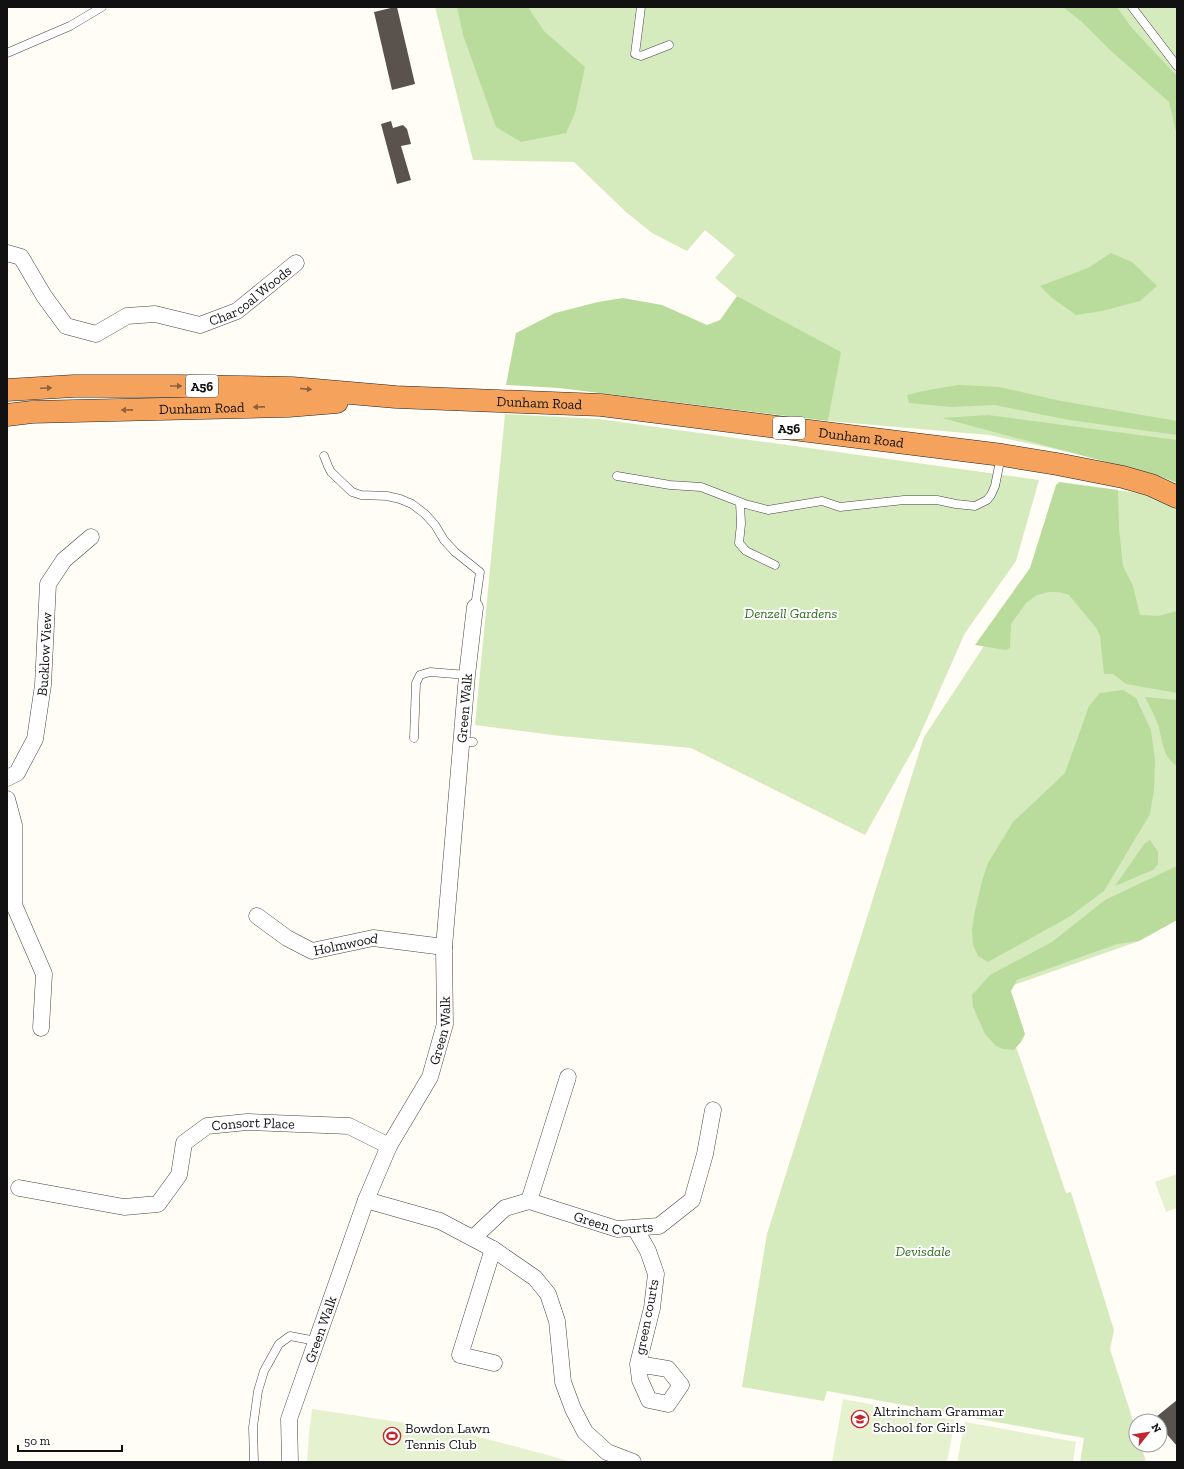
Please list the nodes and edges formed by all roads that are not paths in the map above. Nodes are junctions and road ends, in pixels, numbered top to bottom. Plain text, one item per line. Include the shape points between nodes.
1 (102, 7) edge
2 (641, 7) edge
3 (1132, 7) edge
4 (670, 46) dead end
5 (7, 53) edge
6 (1177, 66) edge
7 (7, 252) edge
8 (296, 263) dead end
9 (7, 390) edge
10 (396, 397) junction
11 (7, 404) edge
12 (32, 412) junction
13 (7, 415) edge
14 (1002, 455) junction
15 (324, 456) dead end
16 (617, 476) dead end
17 (1177, 497) edge
18 (740, 502) junction
19 (91, 537) dead end
20 (775, 565) dead end
21 (475, 607) joint
22 (467, 675) junction
23 (414, 738) dead end
24 (7, 778) edge
25 (7, 799) edge
26 (257, 916) dead end
27 (444, 947) junction
28 (41, 1028) dead end
29 (568, 1077) dead end
30 (713, 1110) dead end
31 (389, 1146) junction
32 (19, 1188) dead end
33 (366, 1200) junction
34 (529, 1201) junction
35 (635, 1228) junction
36 (472, 1238) junction
37 (493, 1249) junction
38 (316, 1342) junction
39 (494, 1363) dead end
40 (638, 1364) dead end
41 (254, 1462) edge
42 (290, 1462) edge
43 (633, 1462) edge

1 - 5 lane via 70,26
2 - 4 lane via 635,54 641,56
3 - 6 lane
7 - 8 street, Charcoal Woods via 22,257 44,296 66,326 96,334 127,316 155,314 200,325 237,311
9 -> 10 highway, Dunham Road / A56 via 74,386 220,386 292,388
10 -> 12 highway, Dunham Road / A56 via 288,406
10 - 14 highway, Dunham Road / A56 via 601,405
11 - 12 highway via 22,404
12 - 13 highway, Dunham Road / A56
14 - 17 highway, Dunham Road / A56 via 1123,477 1151,485
14 - 18 lane via 995,486 986,500 975,506 937,500 904,500 840,507 822,501 768,510
15 - 21 lane, Green Walk via 331,472 352,492 400,499 425,514 451,548 480,572
16 - 18 lane via 670,486 701,487
18 - 20 lane via 739,543 746,551
19 - 24 street, Bucklow View via 64,560 48,584 43,685 35,739 17,774
21 - 22 street, Green Walk
22 - 23 lane via 430,672 420,675 416,683
22 - 27 street, Green Walk via 467,742
25 - 28 street via 14,825 14,905 44,974
26 - 27 street, Holmwood via 286,938 312,951 373,938
27 - 31 street, Green Walk via 445,1024 430,1077
29 - 34 street
30 - 35 street, Green Courts via 705,1154 692,1200 659,1226
31 - 32 street, Consort Place via 349,1126 247,1122 207,1126 184,1143 179,1175 158,1204 124,1207
31 - 33 street, Green Walk
33 - 36 street via 440,1221
33 - 38 street, Green Walk
34 - 35 street, Green Courts via 617,1229
34 - 36 street via 505,1208
35 - 40 street, green courts via 656,1274 652,1308
36 - 37 street
37 - 39 street via 460,1355
37 - 43 street via 535,1278 548,1294 557,1321 563,1382 585,1432 607,1452
38 - 41 lane via 290,1336 279,1344 264,1371 258,1391 253,1427
38 - 42 street, Green Walk via 289,1419

